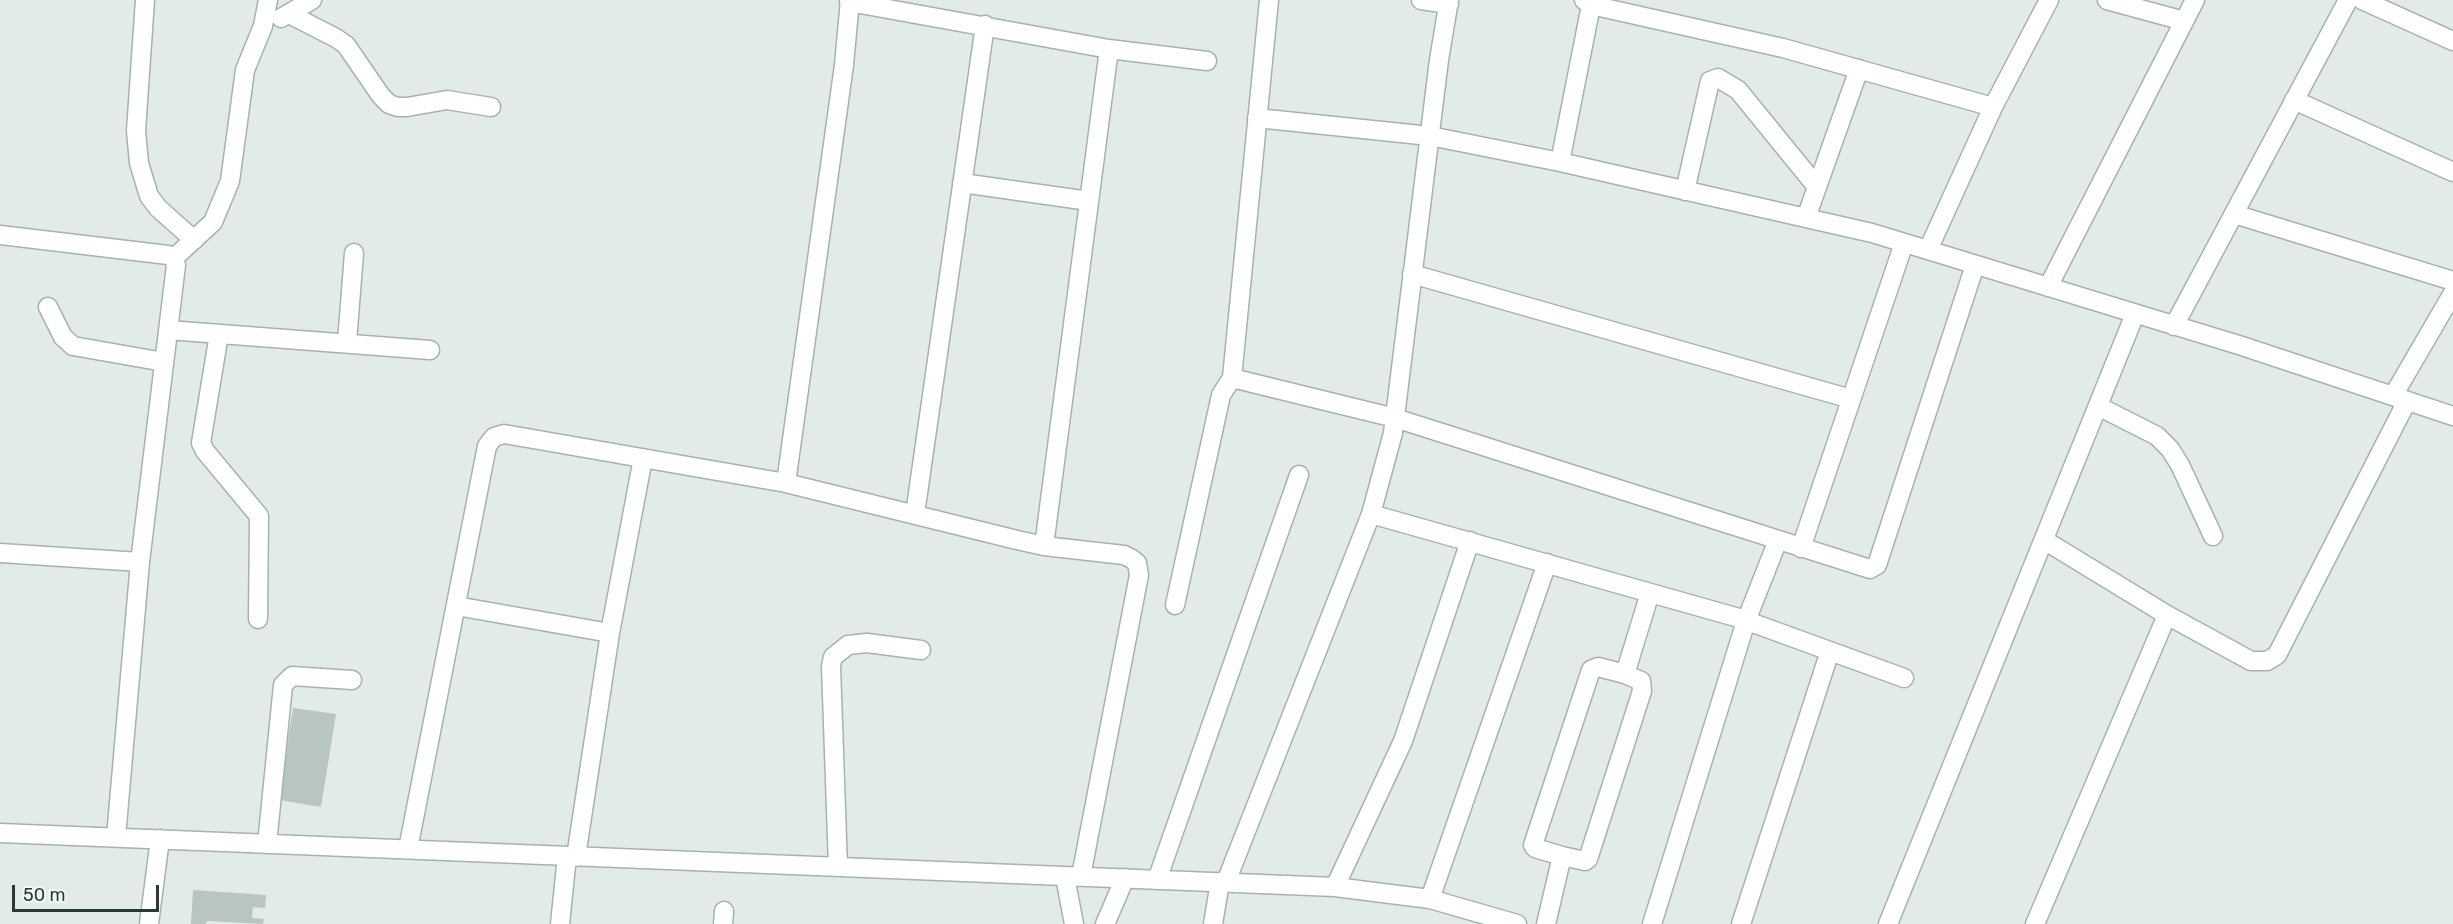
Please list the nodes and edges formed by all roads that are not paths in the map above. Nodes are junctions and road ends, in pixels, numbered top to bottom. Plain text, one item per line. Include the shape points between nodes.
1 (145, 0) edge
2 (268, 0) edge
3 (312, 0) edge
4 (1269, 0) edge
5 (1421, 0) edge
6 (2049, 0) edge
7 (2107, 0) edge
8 (2195, 0) edge
9 (2348, 0) edge
10 (2362, 0) edge
11 (849, 1) edge
12 (1449, 2) edge
13 (1589, 2) edge
14 (289, 14) junction
15 (2184, 21) junction
16 (985, 25) junction
17 (263, 26) junction
18 (2453, 41) edge
19 (1109, 49) junction
20 (1207, 61) dead end
21 (1859, 69) junction
22 (2294, 100) junction
23 (1993, 106) junction
24 (491, 107) dead end
25 (1257, 118) junction
26 (1430, 136) junction
27 (1560, 162) junction
28 (2453, 172) edge
29 (962, 183) junction
30 (1817, 187) junction
31 (1685, 191) junction
32 (1089, 201) junction
33 (2234, 214) junction
34 (1806, 218) junction
35 (0, 235) edge
36 (194, 240) junction
37 (1904, 243) junction
38 (1928, 250) junction
39 (354, 253) dead end
40 (174, 258) junction
41 (1975, 265) junction
42 (1412, 274) junction
43 (2453, 281) edge
44 (2048, 287) junction
45 (2453, 293) edge
46 (48, 307) dead end
47 (2135, 314) junction
48 (2174, 326) junction
49 (168, 330) junction
50 (219, 334) junction
51 (347, 342) junction
52 (430, 350) dead end
53 (164, 362) junction
54 (1232, 378) junction
55 (1851, 399) junction
56 (2400, 399) junction
57 (2098, 406) junction
58 (2453, 416) edge
59 (1395, 418) junction
60 (643, 458) junction
61 (1299, 475) dead end
62 (786, 483) junction
63 (915, 514) junction
64 (1371, 514) junction
65 (2213, 536) dead end
66 (1778, 540) junction
67 (2044, 540) junction
68 (1470, 541) junction
69 (1044, 546) junction
70 (1801, 548) junction
71 (0, 553) edge
72 (140, 562) junction
73 (1547, 563) junction
74 (1650, 593) junction
75 (1175, 605) dead end
76 (456, 606) junction
77 (2167, 615) junction
78 (258, 619) dead end
79 (1746, 621) junction
80 (610, 633) junction
81 (921, 650) dead end
82 (1830, 651) junction
83 (1625, 674) junction
84 (1904, 678) dead end
85 (352, 680) dead end
86 (0, 833) edge
87 (116, 837) junction
88 (160, 839) junction
89 (267, 844) junction
90 (408, 849) junction
91 (571, 856) junction
92 (1562, 856) junction
93 (838, 867) junction
94 (1073, 876) junction
95 (1125, 878) junction
96 (1157, 880) junction
97 (1223, 882) junction
98 (1335, 887) junction
99 (1430, 899) junction
100 (1506, 923) edge
101 (149, 924) edge
102 (560, 924) edge
103 (1074, 924) edge
104 (1106, 924) edge
105 (1213, 924) edge
106 (1546, 924) edge
107 (1652, 924) edge
108 (1741, 924) edge
109 (1888, 924) edge
110 (2035, 924) edge

1 - 36 street via 136,131 139,163 149,196
2 - 17 street
3 - 14 street
4 - 25 street
5 - 12 street
6 - 23 street
7 - 15 street
8 - 15 street
9 - 22 street
10 - 18 street
11 - 16 street
11 - 62 street
12 - 26 street
13 - 21 street
13 - 27 street
14 - 17 street
14 - 24 street via 346,45 389,104 407,107 447,100
15 - 44 street
16 - 19 street
16 - 29 street
17 - 36 street via 245,70 230,181 213,222
19 - 20 street
19 - 32 street
21 - 23 street
21 - 30 street
22 - 28 street
22 - 33 street
23 - 38 street
25 - 26 street
25 - 54 street
26 - 27 street
26 - 42 street
27 - 31 street
29 - 32 street
29 - 63 street
30 - 31 street via 1738,90 1718,78 1710,81
30 - 34 street
31 - 34 street
32 - 69 street
33 - 43 street
33 - 48 street
34 - 37 street
35 - 40 street
36 - 40 street
37 - 38 street
37 - 55 street
38 - 41 street
39 - 51 street
40 - 49 street
41 - 44 street
41 - 70 street via 1877,565 1870,569
42 - 55 street
42 - 59 street
44 - 47 street
45 - 56 street
46 - 53 street via 63,338 73,346
47 - 48 street
47 - 57 street
48 - 56 street
49 - 50 street
49 - 53 street
50 - 51 street
50 - 78 street via 201,443 259,516
51 - 52 street
53 - 72 street
54 - 59 street
54 - 75 street via 1221,395
55 - 70 street
56 - 58 street
56 - 77 street via 2277,656 2252,661
57 - 65 street via 2157,436 2170,450
57 - 67 street
59 - 64 street
59 - 66 street
60 - 62 street
60 - 76 street via 518,435 494,436 487,446
60 - 80 street
61 - 96 street
62 - 63 street
63 - 69 street
64 - 68 street
64 - 97 street
66 - 70 street
66 - 79 street
67 - 77 street
67 - 109 street
68 - 73 street
68 - 98 street via 1403,741
69 - 94 street via 1124,555 1139,570
71 - 72 street
72 - 87 street
73 - 74 street
73 - 99 street
74 - 79 street
74 - 83 street
76 - 80 street
76 - 90 street
77 - 110 street
79 - 82 street
79 - 107 street
80 - 91 street
81 - 93 street via 848,645 833,657
82 - 84 street
82 - 108 street
83 - 92 street via 1641,681 1643,687 1588,858 1585,861
83 - 92 street via 1598,667 1592,670 1533,845
85 - 89 street via 292,676 283,685
86 - 87 street
87 - 88 street
88 - 89 street
88 - 101 street
89 - 90 street
90 - 91 street
91 - 93 street
91 - 102 street
92 - 106 street
93 - 94 street
94 - 95 street
94 - 103 street
95 - 96 street
95 - 104 street
96 - 97 street
97 - 98 street
97 - 105 street
98 - 99 street
99 - 100 street

